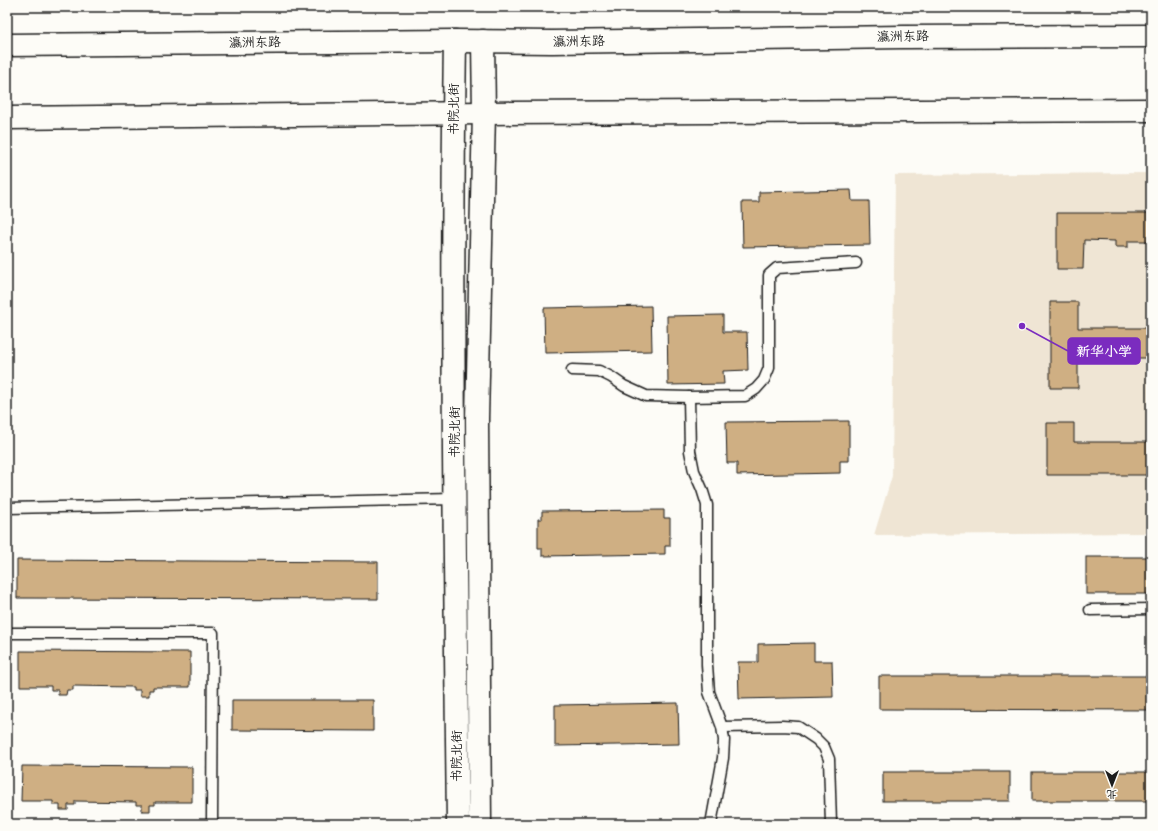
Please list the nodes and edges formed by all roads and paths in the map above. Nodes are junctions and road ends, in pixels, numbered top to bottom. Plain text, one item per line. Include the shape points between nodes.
1 (1151, 36) edge
2 (455, 41) junction
3 (483, 41) junction
4 (7, 45) edge
5 (1151, 110) edge
6 (484, 113) junction
7 (454, 114) junction
8 (7, 118) edge
9 (856, 263) dead end
10 (572, 370) dead end
11 (689, 397) junction
12 (455, 498) junction
13 (7, 508) edge
14 (1090, 610) dead end
15 (1151, 610) edge
16 (7, 633) edge
17 (722, 727) junction
18 (212, 824) edge
19 (458, 824) edge
20 (480, 824) edge
21 (711, 824) edge
22 (831, 824) edge

1 - 3 street, 瀛洲东路
2 - 3 street, 瀛洲东路
2 - 4 street, 瀛洲东路
2 - 7 street, 书院北街
3 - 6 street, 书院北街
5 - 6 street
6 - 7 street
6 - 20 street, 书院北街 via 477,419
7 - 8 street
7 - 12 street, 书院北街
9 - 11 lane via 777,268 769,275 769,368 764,380 746,396
10 - 11 lane via 599,371 646,396
11 - 17 lane via 690,451 694,471 707,505 709,692
12 - 13 lane
12 - 19 street, 书院北街
14 - 15 lane
16 - 18 lane via 213,633
17 - 21 lane via 723,758
17 - 22 lane via 798,727 816,739 824,747 829,759

